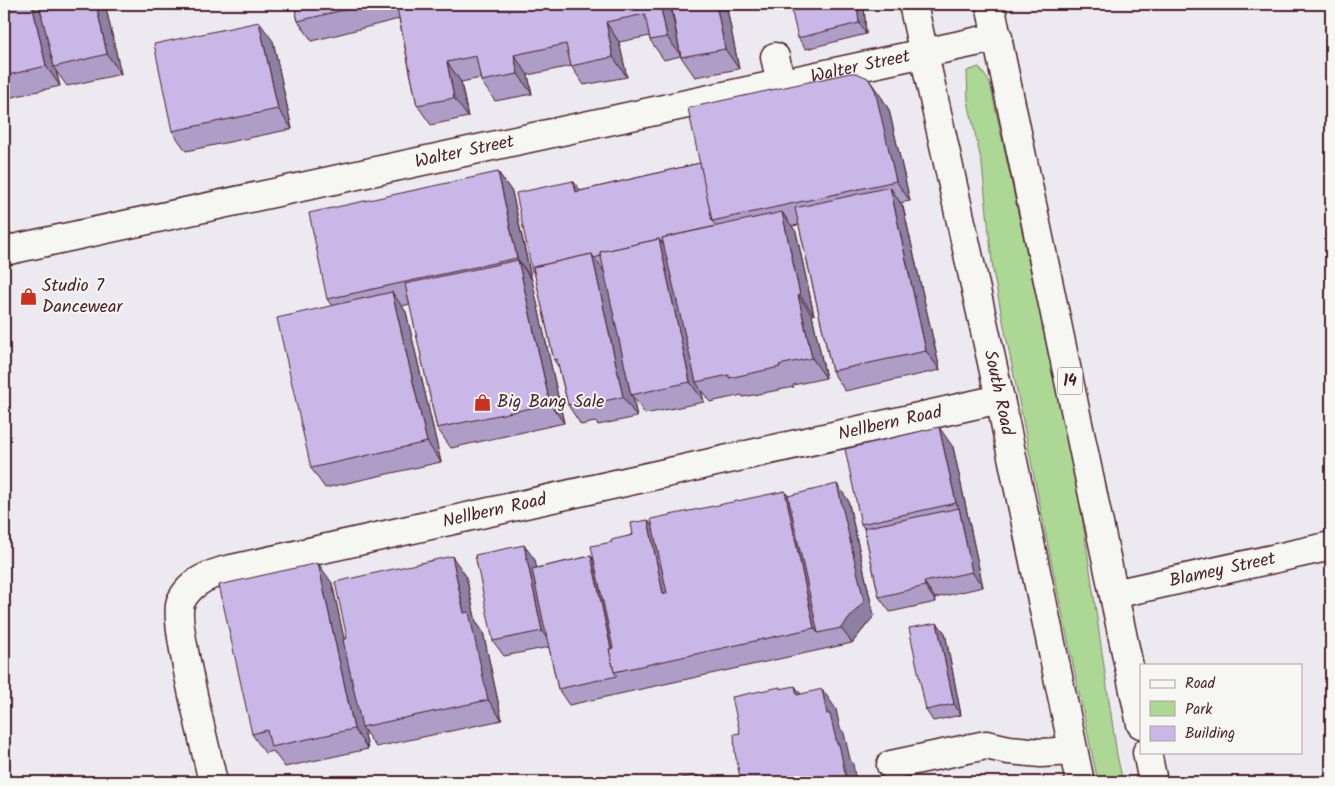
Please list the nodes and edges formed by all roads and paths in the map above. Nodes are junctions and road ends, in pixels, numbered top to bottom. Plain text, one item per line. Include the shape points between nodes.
1 (913, 4) edge
2 (990, 4) edge
3 (998, 37) junction
4 (924, 53) junction
5 (775, 57) dead end
6 (781, 83) junction
7 (4, 251) edge
8 (1000, 399) junction
9 (1331, 546) edge
10 (1114, 594) junction
11 (1140, 719) edge
12 (1073, 751) junction
13 (1147, 754) edge
14 (891, 765) dead end
15 (214, 782) edge
16 (1080, 782) edge
17 (1153, 782) edge

1 - 4 main road, South Road
2 - 3 main road, 14
3 - 4 main road, Walter Street
3 - 10 main road, 14
4 - 6 main road, Walter Street
4 - 8 main road, South Road
5 - 6 main road
6 - 7 main road, Walter Street
8 - 12 main road, South Road
8 - 15 main road, Nellbern Road via 205,576 187,592 178,613
9 - 10 main road, Blamey Street
10 - 11 main road, 14
12 - 14 main road via 1041,753 986,745
12 - 16 main road, South Road
13 - 17 main road

